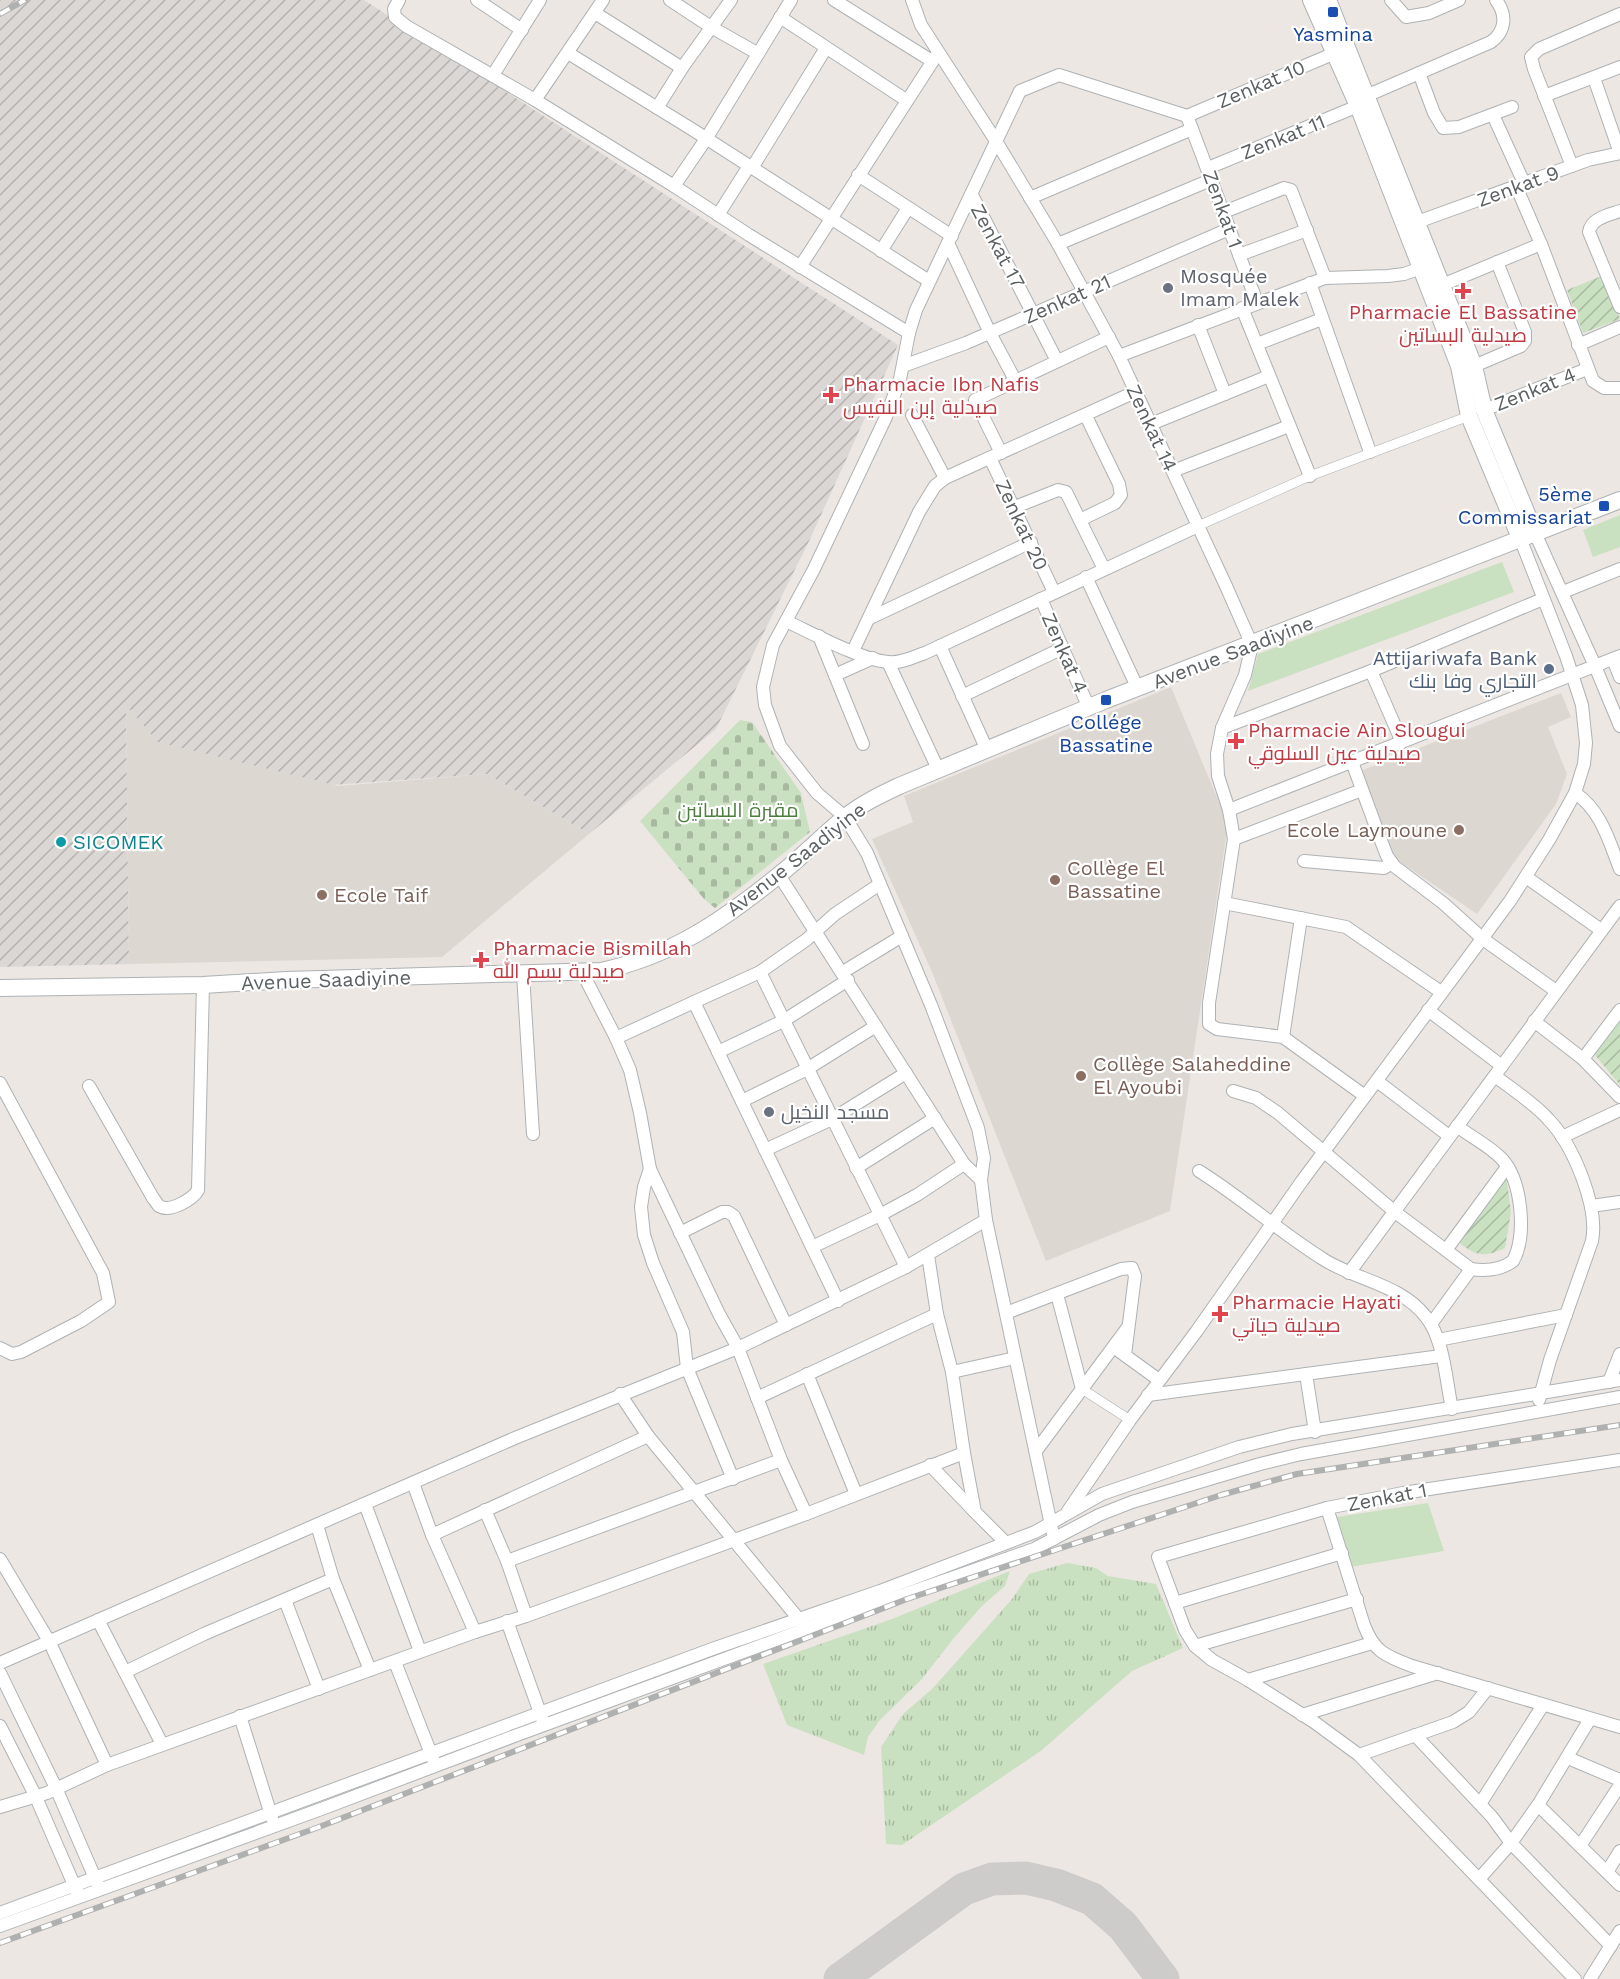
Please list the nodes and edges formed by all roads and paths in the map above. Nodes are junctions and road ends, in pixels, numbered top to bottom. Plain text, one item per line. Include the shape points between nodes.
1 (399, 0) edge
2 (477, 0) edge
3 (540, 0) edge
4 (603, 0) edge
5 (670, 0) edge
6 (731, 0) edge
7 (791, 0) edge
8 (834, 0) edge
9 (1311, 0) edge
10 (1328, 0) edge
11 (1390, 0) edge
12 (1460, 0) edge
13 (1496, 0) edge
14 (915, 1) edge
15 (595, 13) junction
16 (1620, 15) edge
17 (780, 17) junction
18 (711, 27) junction
19 (522, 30) junction
20 (826, 48) junction
21 (568, 53) junction
22 (757, 53) junction
23 (1335, 53) junction
24 (935, 57) junction
25 (1620, 67) edge
26 (682, 68) junction
27 (1419, 73) junction
28 (493, 75) junction
29 (1594, 78) junction
30 (1544, 96) junction
31 (535, 100) junction
32 (906, 100) junction
33 (1362, 101) junction
34 (1512, 107) dead end
35 (657, 108) junction
36 (1493, 115) junction
37 (1187, 116) junction
38 (1192, 129) junction
39 (706, 139) junction
40 (996, 141) junction
41 (1619, 149) edge
42 (1572, 166) junction
43 (750, 167) junction
44 (1210, 173) junction
45 (858, 175) junction
46 (1520, 184) junction
47 (674, 186) junction
48 (972, 195) junction
49 (1030, 198) junction
50 (908, 208) junction
51 (1620, 210) edge
52 (1224, 212) junction
53 (718, 215) junction
54 (831, 219) junction
55 (1411, 224) junction
56 (1229, 229) junction
57 (1307, 230) junction
58 (950, 240) junction
59 (1058, 244) junction
60 (1541, 244) junction
61 (881, 251) junction
62 (1239, 255) junction
63 (1497, 262) junction
64 (1427, 266) junction
65 (800, 267) junction
66 (1324, 278) junction
67 (929, 281) junction
68 (1310, 283) junction
69 (1442, 285) junction
70 (1084, 291) junction
71 (1257, 302) junction
72 (1620, 307) edge
73 (1242, 308) junction
74 (1034, 313) junction
75 (1322, 319) junction
76 (1198, 325) junction
77 (1620, 327) edge
78 (909, 333) junction
79 (990, 333) junction
80 (1108, 337) junction
81 (1257, 344) junction
82 (1578, 345) junction
83 (1119, 356) junction
84 (1057, 361) junction
85 (903, 366) junction
86 (1474, 366) junction
87 (1587, 369) junction
88 (1269, 376) junction
89 (1015, 380) junction
90 (1620, 389) edge
91 (1135, 392) junction
92 (1225, 394) junction
93 (1477, 413) junction
94 (912, 414) dead end
95 (1086, 416) junction
96 (1151, 424) junction
97 (1289, 426) junction
98 (1370, 452) junction
99 (995, 455) junction
100 (1173, 471) junction
101 (1310, 476) junction
102 (945, 478) junction
103 (1620, 500) edge
104 (1014, 507) junction
105 (1080, 520) junction
106 (1198, 526) junction
107 (1527, 536) junction
108 (1031, 542) junction
109 (1104, 569) junction
110 (1620, 569) edge
111 (1086, 577) junction
112 (1054, 592) junction
113 (1563, 592) junction
114 (1041, 599) junction
115 (1543, 599) junction
116 (870, 618) junction
117 (786, 621) junction
118 (819, 636) junction
119 (1252, 645) junction
120 (940, 646) junction
121 (1063, 648) junction
122 (853, 651) junction
123 (1616, 657) edge
124 (873, 658) junction
125 (888, 662) junction
126 (1595, 666) junction
127 (1371, 670) junction
128 (835, 675) junction
129 (1573, 675) junction
130 (1620, 678) edge
131 (1138, 689) junction
132 (962, 696) junction
133 (1089, 708) junction
134 (1620, 726) edge
135 (1222, 728) junction
136 (1402, 742) junction
137 (863, 744) dead end
138 (987, 750) junction
139 (1352, 762) junction
140 (938, 769) junction
141 (1362, 790) junction
142 (1575, 793) junction
143 (1228, 810) junction
144 (845, 817) junction
145 (1234, 838) junction
146 (1304, 861) dead end
147 (1392, 863) junction
148 (1620, 869) edge
149 (779, 875) junction
150 (1526, 877) junction
151 (880, 884) junction
152 (1224, 903) junction
153 (1620, 906) edge
154 (1301, 918) junction
155 (1601, 930) junction
156 (816, 931) junction
157 (902, 936) junction
158 (1483, 939) junction
159 (582, 972) junction
160 (760, 972) junction
161 (523, 974) junction
162 (845, 976) junction
163 (203, 985) junction
164 (0, 988) edge
165 (1556, 991) junction
166 (1441, 992) junction
167 (694, 1002) junction
168 (1428, 1010) junction
169 (1620, 1010) edge
170 (783, 1021) junction
171 (1534, 1021) junction
172 (876, 1026) junction
173 (616, 1038) junction
174 (1283, 1038) junction
175 (718, 1052) junction
176 (1583, 1059) junction
177 (807, 1069) junction
178 (1498, 1071) junction
179 (906, 1072) junction
180 (1377, 1081) junction
181 (0, 1083) edge
182 (89, 1086) dead end
183 (1233, 1091) dead end
184 (1365, 1096) junction
185 (1620, 1097) edge
186 (742, 1101) junction
187 (1620, 1110) edge
188 (935, 1118) junction
189 (832, 1119) junction
190 (1453, 1131) junction
191 (533, 1134) dead end
192 (1562, 1137) junction
193 (765, 1150) junction
194 (1324, 1151) junction
195 (964, 1164) junction
196 (1507, 1167) junction
197 (856, 1168) junction
198 (650, 1169) junction
199 (1199, 1171) dead end
200 (981, 1180) junction
201 (1620, 1203) edge
202 (1591, 1206) junction
203 (1395, 1212) junction
204 (880, 1215) junction
205 (986, 1220) junction
206 (1272, 1223) junction
207 (680, 1233) junction
208 (812, 1247) junction
209 (1446, 1250) junction
210 (928, 1255) junction
211 (906, 1267) junction
212 (1471, 1269) junction
213 (1349, 1274) junction
214 (1057, 1294) junction
215 (838, 1301) junction
216 (1006, 1313) junction
217 (937, 1314) junction
218 (1566, 1315) junction
219 (1431, 1324) junction
220 (786, 1325) junction
221 (1129, 1325) junction
222 (1438, 1340) junction
223 (1113, 1346) junction
224 (0, 1348) edge
225 (738, 1348) junction
226 (1620, 1354) edge
227 (1125, 1355) junction
228 (1441, 1356) junction
229 (1015, 1358) junction
230 (687, 1368) junction
231 (952, 1372) junction
232 (807, 1374) junction
233 (1306, 1374) junction
234 (1159, 1380) junction
235 (1615, 1381) edge
236 (1082, 1389) junction
237 (620, 1394) junction
238 (1148, 1395) junction
239 (1539, 1395) junction
240 (1620, 1397) edge
241 (757, 1398) junction
242 (1452, 1409) junction
243 (1538, 1410) junction
244 (1130, 1420) junction
245 (1315, 1432) junction
246 (648, 1436) junction
247 (1036, 1451) junction
248 (964, 1453) junction
249 (781, 1460) junction
250 (1620, 1460) edge
251 (930, 1466) junction
252 (733, 1479) junction
253 (413, 1483) junction
254 (696, 1492) junction
255 (856, 1494) junction
256 (365, 1504) junction
257 (1328, 1508) junction
258 (485, 1510) junction
259 (975, 1512) junction
260 (806, 1514) junction
261 (1066, 1515) junction
262 (317, 1525) junction
263 (1051, 1525) junction
264 (432, 1535) junction
265 (1054, 1539) junction
266 (733, 1540) junction
267 (1006, 1543) junction
268 (1342, 1553) junction
269 (0, 1559) edge
270 (507, 1561) junction
271 (333, 1579) junction
272 (1357, 1599) junction
273 (285, 1600) junction
274 (1175, 1603) junction
275 (526, 1616) junction
276 (98, 1620) junction
277 (507, 1621) junction
278 (802, 1624) junction
279 (475, 1632) junction
280 (49, 1641) junction
281 (1372, 1643) junction
282 (1195, 1646) junction
283 (420, 1651) junction
284 (395, 1662) junction
285 (0, 1663) edge
286 (370, 1670) junction
287 (125, 1672) junction
288 (0, 1673) edge
289 (1438, 1673) junction
290 (1248, 1680) junction
291 (1488, 1688) junction
292 (319, 1689) junction
293 (1543, 1705) junction
294 (1302, 1715) junction
295 (240, 1716) junction
296 (542, 1719) junction
297 (1590, 1719) junction
298 (0, 1726) edge
299 (1620, 1727) edge
300 (1415, 1735) junction
301 (162, 1744) junction
302 (1359, 1755) junction
303 (1568, 1758) junction
304 (433, 1760) junction
305 (107, 1765) junction
306 (1620, 1780) edge
307 (1620, 1785) edge
308 (56, 1788) junction
309 (35, 1795) junction
310 (1480, 1804) junction
311 (1538, 1805) junction
312 (0, 1807) edge
313 (270, 1813) junction
314 (274, 1826) junction
315 (1511, 1843) junction
316 (1580, 1846) junction
317 (1620, 1851) edge
318 (1607, 1872) junction
319 (1479, 1878) junction
320 (97, 1884) junction
321 (1620, 1885) edge
322 (77, 1891) junction
323 (0, 1913) edge
324 (0, 1926) edge
325 (1620, 1931) edge
326 (1611, 1946) junction
327 (1575, 1979) edge
328 (1590, 1979) edge

1 - 28 street via 395,17 406,26
2 - 19 street
3 - 19 street
4 - 15 street
5 - 18 street
6 - 18 street
7 - 17 street
8 - 24 street
9 - 23 main road
10 - 33 main road
11 - 12 street via 1406,17 1429,13
13 - 27 street, Zenkat 11 via 1504,19 1500,35 1480,48
14 - 24 street, Zenkat 14
15 - 21 street
15 - 26 street
16 - 30 street via 1539,49 1531,57
17 - 20 street
17 - 22 street
18 - 22 street
18 - 26 street
19 - 28 street
20 - 32 street
20 - 43 street
21 - 31 street
21 - 35 street
22 - 39 street
23 - 33 main road
23 - 37 street, Zenkat 10
24 - 32 street
24 - 40 street, Zenkat 14
25 - 29 street
26 - 35 street
27 - 33 street, Zenkat 11
27 - 36 street via 1443,128 1459,127
28 - 31 street
29 - 30 street
29 - 41 street
30 - 42 street
31 - 47 street
32 - 45 street
33 - 44 street, Zenkat 11
33 - 55 main road
34 - 36 street
35 - 39 street
36 - 46 street
37 - 38 street, Zenkat 1
37 - 40 street via 1059,75 1020,92
38 - 44 street, Zenkat 1
38 - 49 street
39 - 43 street
39 - 47 street
40 - 48 street
40 - 49 street, Zenkat 14
41 - 42 street, Zenkat 9
42 - 46 street, Zenkat 9
43 - 53 street
43 - 54 street
44 - 52 street, Zenkat 1
44 - 59 street, Zenkat 11
45 - 50 street
45 - 54 street
46 - 55 street, Zenkat 9
46 - 60 street
47 - 53 street
48 - 58 street
48 - 74 street, Zenkat 17
49 - 59 street, Zenkat 14
50 - 58 street
50 - 61 street
51 - 72 street via 1593,223 1589,232
52 - 56 street, Zenkat 1
52 - 57 street via 1288,188
53 - 65 street
54 - 61 street
54 - 65 street
55 - 64 main road
56 - 62 street, Zenkat 1
56 - 70 street, Zenkat 21
57 - 62 street
57 - 66 street
58 - 67 street
58 - 79 street
59 - 70 street, Zenkat 14
60 - 63 street
60 - 82 street
61 - 67 street
62 - 71 street, Zenkat 1
63 - 69 street
63 - 86 street via 1525,332 1524,343
64 - 66 street via 1376,278
64 - 69 main road
64 - 93 main road
65 - 78 street
66 - 68 street
67 - 78 street
68 - 71 street
68 - 75 street
69 - 86 main road
70 - 74 street, Zenkat 21
70 - 80 street, Zenkat 14
71 - 73 street
73 - 76 street
73 - 81 street
74 - 79 street, Zenkat 21
74 - 84 street, Zenkat 17
75 - 81 street
75 - 98 street
76 - 83 street
76 - 92 street
77 - 82 street
78 - 85 street
79 - 85 street, Zenkat 21
79 - 89 street
80 - 83 street, Zenkat 14
80 - 84 street
81 - 88 street
82 - 87 street
83 - 91 street, Zenkat 14
84 - 89 street
85 - 117 street via 891,406
86 - 93 main road
87 - 90 street via 1600,387
87 - 93 street, Zenkat 4
88 - 92 street
88 - 97 street
89 - 99 street, Zenkat 20 via 975,400
91 - 95 street
91 - 96 street, Zenkat 14
92 - 96 street
93 - 98 street
93 - 107 main road
94 - 102 street
95 - 99 street
95 - 105 street via 1121,495 1115,503
96 - 100 street, Zenkat 14
97 - 100 street
97 - 101 street
98 - 101 street
99 - 102 street
99 - 104 street, Zenkat 20
100 - 106 street, Zenkat 14
101 - 106 street
102 - 116 street via 919,512
103 - 107 main road, Avenue Saadiyine
104 - 105 street via 1058,490 1066,492
104 - 108 street, Zenkat 20
105 - 109 street
106 - 109 street
106 - 119 street, Zenkat 14
107 - 113 street
107 - 115 street
107 - 119 main road, Avenue Saadiyine
108 - 112 street, Zenkat 20
108 - 116 street
109 - 111 street
110 - 113 street
111 - 112 street
111 - 131 street
112 - 114 street
113 - 126 street
114 - 120 street
114 - 121 street, Zenkat 4
115 - 127 street
115 - 129 street
116 - 122 street
117 - 118 street
117 - 144 street via 773,645 763,687 765,705 780,746 797,770
118 - 122 street
118 - 128 street
119 - 131 main road, Avenue Saadiyine
119 - 135 street via 1245,675
120 - 125 street via 908,659
120 - 132 street
121 - 132 street
121 - 133 street, Zenkat 4
122 - 124 street
123 - 126 street
123 - 130 street
124 - 125 street
124 - 128 street
125 - 140 street
126 - 129 street
126 - 134 street
127 - 135 street
127 - 136 street
128 - 137 street
129 - 136 street
129 - 142 street via 1586,732 1584,764
131 - 133 main road, Avenue Saadiyine
132 - 138 street
133 - 138 main road, Avenue Saadiyine
135 - 143 street via 1216,763
136 - 139 street
138 - 140 main road, Avenue Saadiyine
139 - 141 street
139 - 143 street
140 - 144 main road, Avenue Saadiyine via 874,798
141 - 145 street
141 - 147 street
142 - 148 street via 1596,814
142 - 150 street
143 - 145 street
144 - 149 main road, Avenue Saadiyine
144 - 151 street
145 - 152 street
146 - 147 street via 1384,868
147 - 158 street
149 - 156 street
149 - 159 main road, Avenue Saadiyine via 680,945 629,965
150 - 155 street
150 - 158 street
151 - 156 street
151 - 157 street
152 - 154 street
152 - 174 street via 1209,1024 1217,1029
153 - 155 street
154 - 166 street via 1354,931
154 - 174 street
155 - 165 street
156 - 160 street
156 - 162 street
157 - 162 street
157 - 200 street via 978,1128 984,1158
158 - 165 street
158 - 166 street
159 - 161 main road, Avenue Saadiyine
159 - 173 street
160 - 167 street
160 - 170 street
161 - 163 main road, Avenue Saadiyine
161 - 191 street
162 - 170 street
162 - 172 street
163 - 164 main road, Avenue Saadiyine
163 - 182 street via 198,1190 194,1197 167,1208 160,1206
165 - 171 street
166 - 168 street
167 - 173 street
167 - 175 street
168 - 178 street
168 - 180 street
169 - 176 street
170 - 175 street
170 - 177 street
171 - 176 street
171 - 178 street
172 - 177 street
172 - 179 street
173 - 198 street via 634,1086
174 - 184 street
175 - 186 street
176 - 185 street
177 - 186 street
177 - 189 street
178 - 190 street
178 - 192 street
179 - 188 street
179 - 189 street
180 - 184 street
180 - 190 street
181 - 224 street via 103,1273 109,1302 21,1352 12,1354
183 - 194 street via 1264,1102
184 - 194 street
186 - 193 street
187 - 192 street
188 - 195 street
188 - 197 street
189 - 193 street
189 - 197 street
190 - 196 street via 1499,1156
190 - 203 street
192 - 202 street
193 - 208 street
194 - 203 street
194 - 206 street
195 - 200 street
195 - 204 street
196 - 209 street
196 - 212 street via 1520,1210 1518,1250 1506,1266
197 - 204 street
198 - 207 street
198 - 230 street via 641,1208 644,1235 683,1332
199 - 206 street
200 - 205 street
201 - 202 street
202 - 218 street via 1592,1241
203 - 209 street
203 - 213 street
204 - 208 street
204 - 211 street
205 - 210 street
205 - 216 street
206 - 213 street
206 - 234 street
207 - 220 street via 722,1212 734,1216
207 - 225 street
208 - 215 street
209 - 212 street
210 - 211 street
210 - 217 street
211 - 215 street
212 - 219 street
213 - 219 street via 1396,1292 1420,1309
214 - 216 street
214 - 221 street via 1132,1268 1136,1276
214 - 236 street
215 - 220 street
216 - 229 street
217 - 231 street
217 - 232 street
218 - 222 street
218 - 239 street
219 - 222 street
220 - 225 street
221 - 223 street
221 - 227 street
222 - 228 street
223 - 227 street
223 - 236 street
225 - 230 street
225 - 241 street
226 - 235 street
227 - 234 street
228 - 233 street
228 - 242 street
229 - 231 street
229 - 247 street
230 - 237 street
230 - 252 street
231 - 248 street
232 - 241 street
232 - 255 street
233 - 238 street
233 - 245 street
234 - 238 street
235 - 239 street
236 - 244 street
236 - 247 street
237 - 246 street
237 - 253 street
238 - 244 street
239 - 242 street
239 - 243 street
240 - 243 street
241 - 249 street
242 - 245 street
243 - 265 street via 1260,1464 1132,1502
244 - 261 street
245 - 261 street via 1257,1442 1148,1478 1102,1494
246 - 254 street
246 - 258 street
247 - 263 street
248 - 251 street
248 - 259 street
249 - 252 street
249 - 260 street
250 - 257 street, Zenkat 1
251 - 255 street
251 - 259 street
252 - 254 street
253 - 256 street
253 - 264 street
254 - 266 street
254 - 270 street
255 - 260 street
256 - 262 street
256 - 283 street
257 - 268 street
257 - 274 street, Zenkat 1 via 1158,1557
258 - 264 street
258 - 270 street
259 - 267 street
260 - 266 street
261 - 263 street
262 - 271 street
262 - 276 street
263 - 265 street
263 - 267 street
264 - 279 street
265 - 278 street via 1016,1555
266 - 275 street
266 - 278 street
267 - 278 street
268 - 272 street
268 - 274 street
269 - 280 street
270 - 275 street
271 - 273 street
271 - 286 street
272 - 281 street
272 - 282 street
273 - 287 street
273 - 292 street
274 - 282 street
275 - 277 street
276 - 280 street
276 - 287 street
277 - 279 street
277 - 296 street
278 - 296 street
279 - 283 street
280 - 285 street
280 - 305 street
281 - 289 street via 1387,1656
281 - 290 street
282 - 290 street
283 - 284 street
284 - 286 street
284 - 304 street
286 - 292 street
287 - 301 street
288 - 308 street
289 - 291 street
289 - 294 street
290 - 294 street
291 - 293 street
291 - 300 street via 1462,1717
292 - 295 street
293 - 297 street
293 - 310 street
294 - 302 street
295 - 301 street
295 - 313 street
296 - 304 street
297 - 299 street
297 - 303 street
298 - 309 street
300 - 302 street
300 - 310 street
301 - 305 street
302 - 319 street
303 - 306 street
303 - 311 street
304 - 313 street
304 - 314 street
305 - 308 street
307 - 316 street
308 - 309 street
308 - 320 street
309 - 312 street
309 - 322 street
310 - 315 street
311 - 315 street
311 - 316 street
313 - 314 street
313 - 320 street
314 - 320 street
315 - 319 street
315 - 326 street
316 - 318 street
317 - 318 street
318 - 321 street
319 - 327 street
320 - 322 street
322 - 323 street
322 - 324 street
325 - 326 street
326 - 328 street

